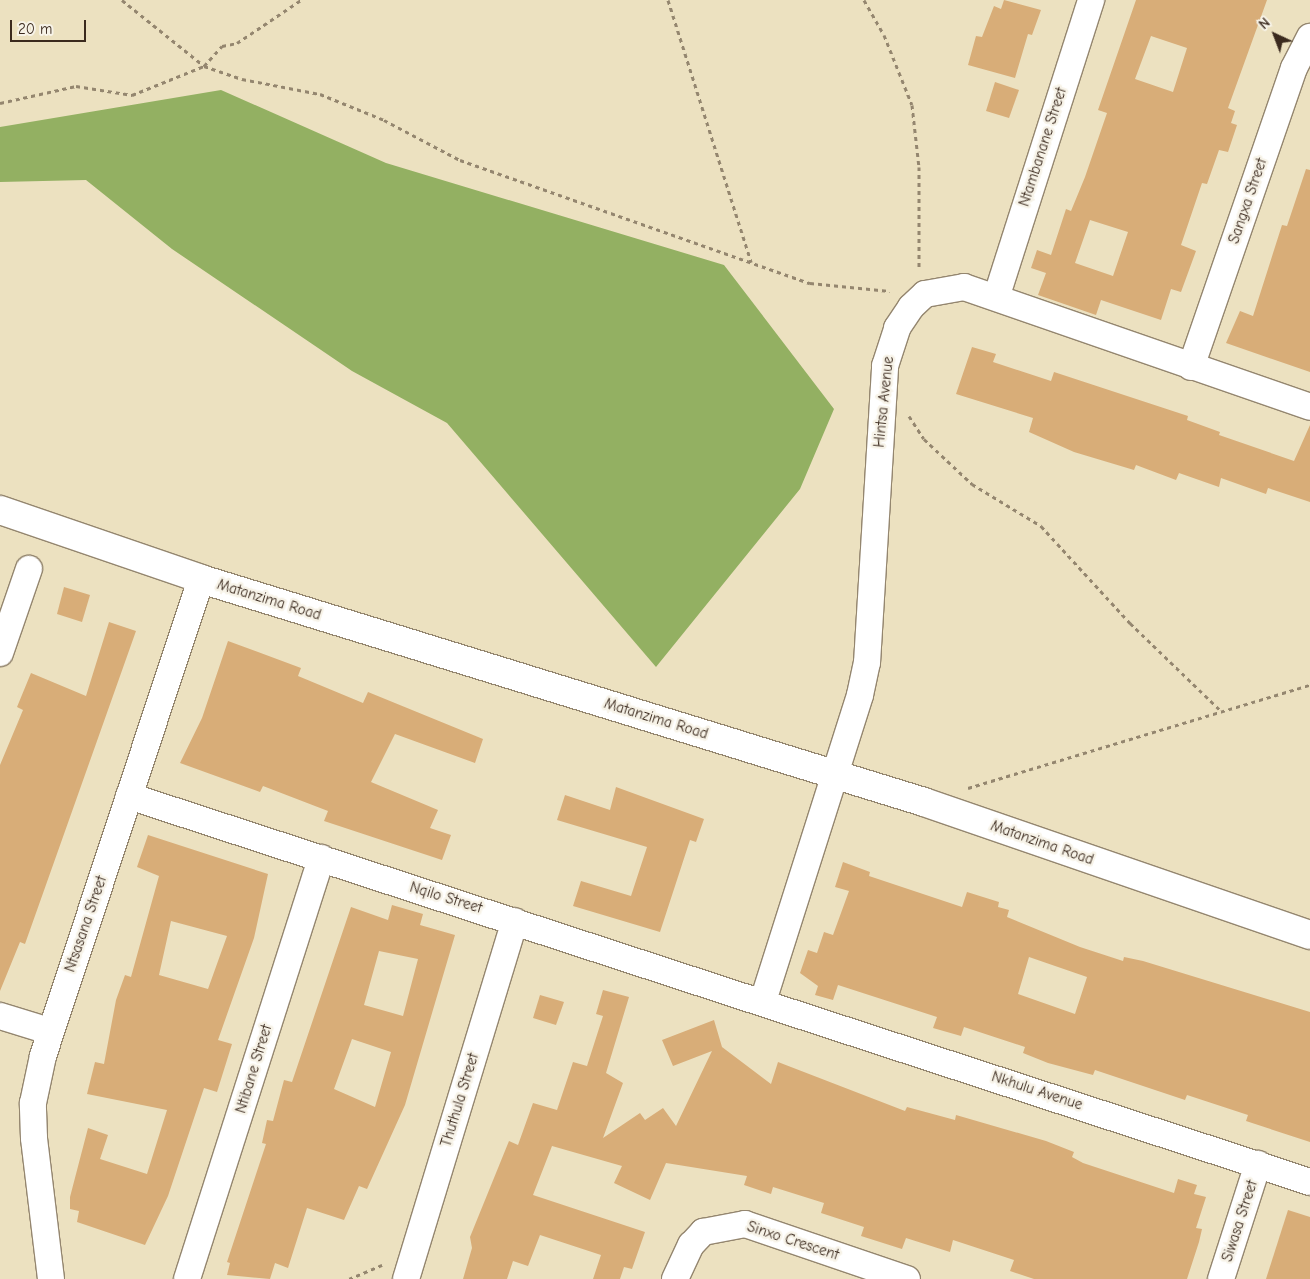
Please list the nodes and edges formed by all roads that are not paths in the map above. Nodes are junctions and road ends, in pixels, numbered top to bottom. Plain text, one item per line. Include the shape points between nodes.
1 (1091, 0) edge
2 (1310, 37) edge
3 (997, 295) junction
4 (1191, 367) junction
5 (1310, 407) edge
6 (0, 510) edge
7 (29, 569) dead end
8 (201, 579) junction
9 (0, 653) edge
10 (837, 774) junction
11 (129, 796) junction
12 (321, 858) junction
13 (515, 921) junction
14 (1310, 936) edge
15 (763, 1001) junction
16 (0, 1016) edge
17 (49, 1031) junction
18 (1258, 1164) junction
19 (1310, 1182) edge
20 (51, 1279) edge
21 (187, 1279) edge
22 (406, 1279) edge
23 (675, 1279) edge
24 (907, 1279) edge
25 (1221, 1279) edge

1 - 3 street, Ntambanane Street
2 - 4 street, Sangxa Street via 1294,68
3 - 4 street
3 - 10 street, Hintsa Avenue via 964,287 925,294 902,316 884,378 867,663
4 - 5 street
6 - 8 street, Matanzima Road
7 - 9 street
8 - 10 street, Matanzima Road
8 - 11 street, Ntsasana Street
10 - 14 street, Matanzima Road
10 - 15 street, Hintsa Avenue
11 - 12 street, Nqilo Street
11 - 17 street, Ntsasana Street
12 - 13 street, Nqilo Street
12 - 21 street, Ntibane Street
13 - 15 street, Nqilo Street
13 - 22 street, Thuthula Street
15 - 18 street, Nkhulu Avenue
16 - 17 street
17 - 20 street, Ntsasana Street via 33,1103 34,1138
18 - 19 street, Nkhulu Avenue
18 - 25 street, Siwasa Street
23 - 24 street, Sinxo Crescent via 690,1245 703,1232 746,1224

